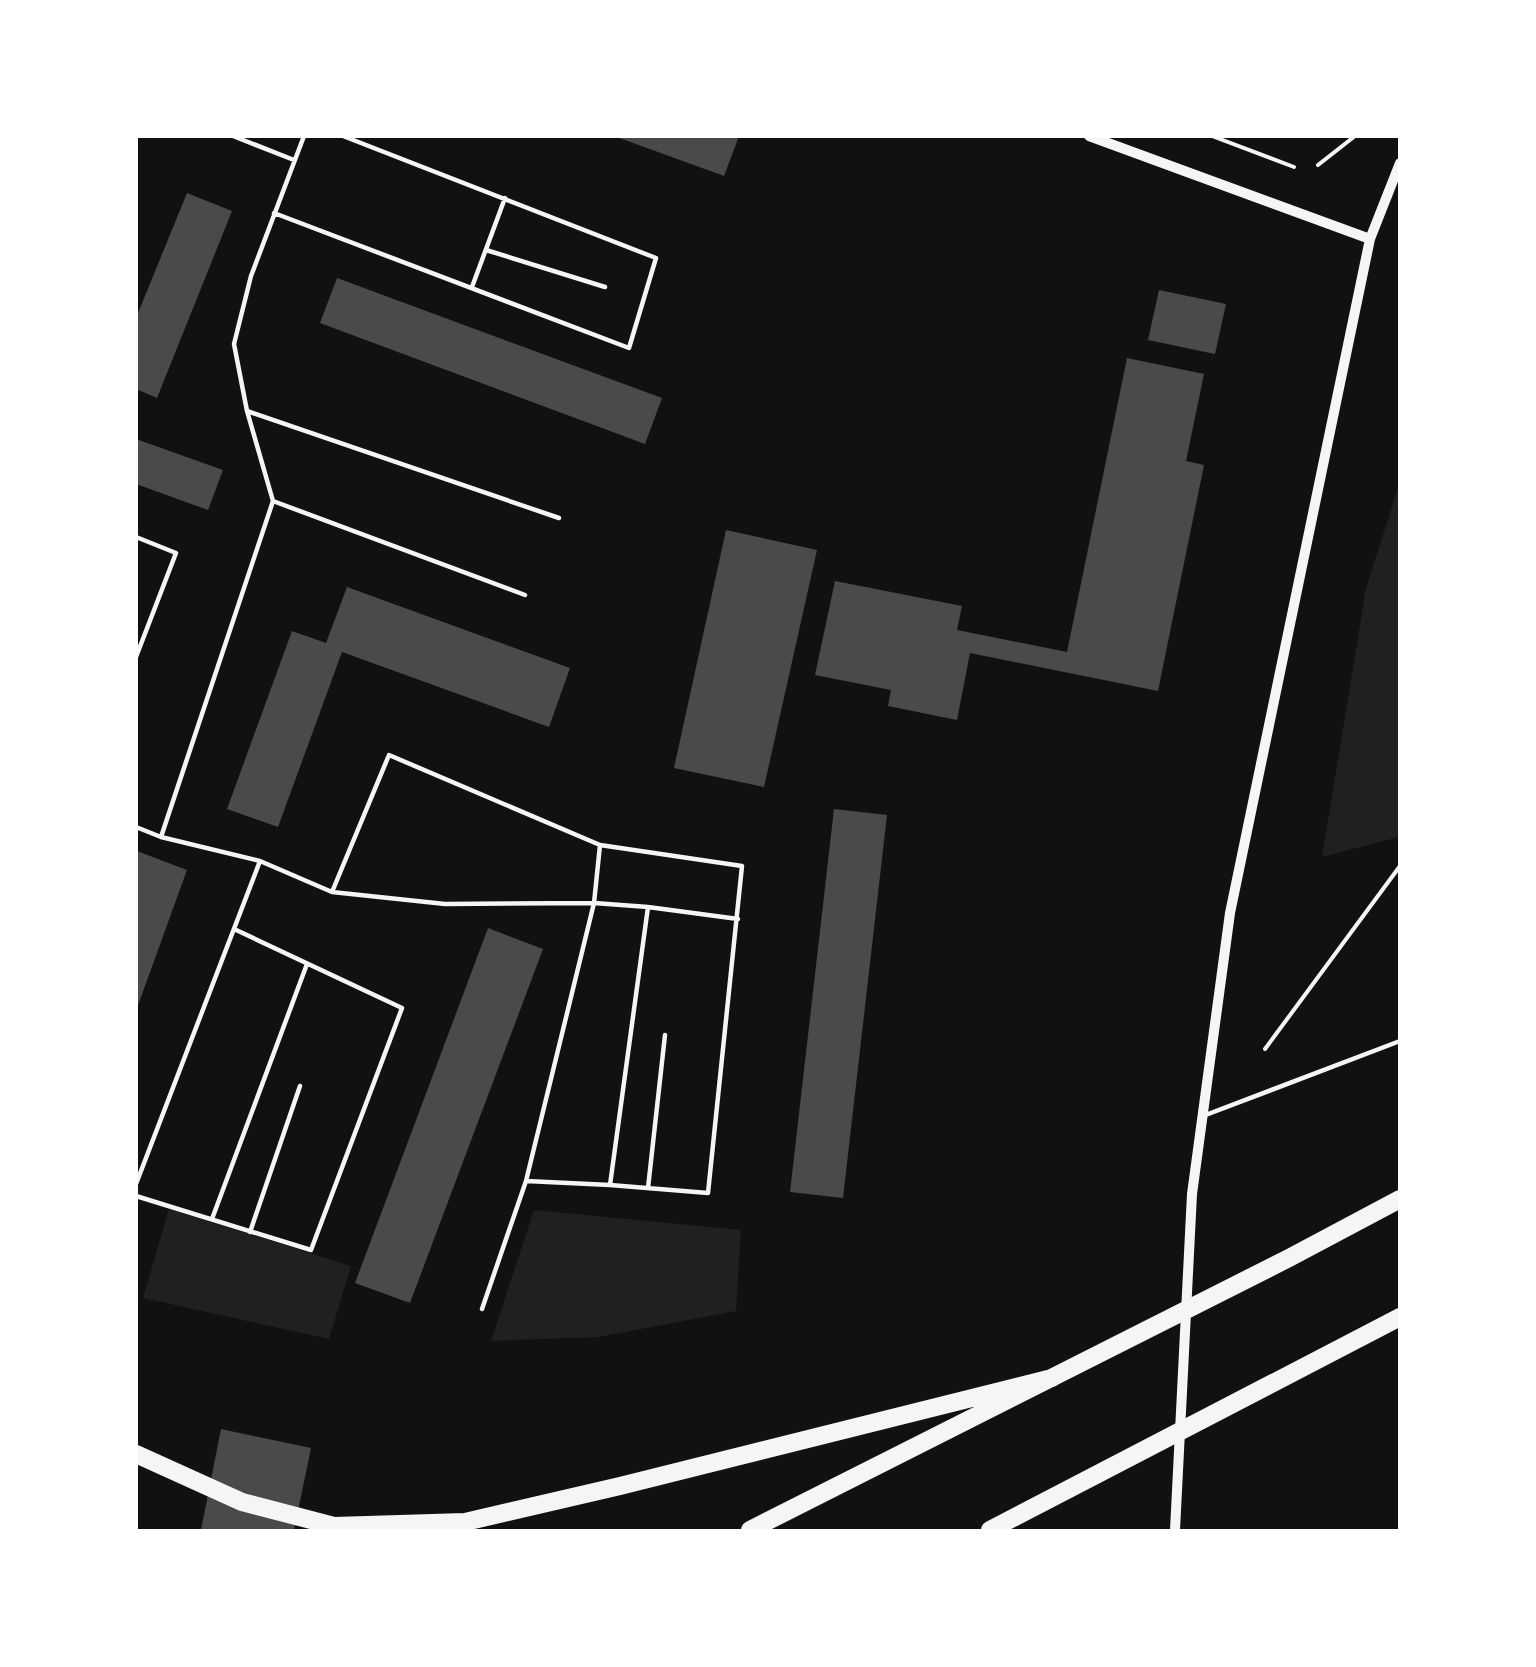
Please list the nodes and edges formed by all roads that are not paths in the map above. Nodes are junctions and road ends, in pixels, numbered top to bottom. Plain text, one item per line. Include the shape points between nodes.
1 (233, 136) edge
2 (304, 136) edge
3 (343, 136) edge
4 (1089, 136) edge
5 (294, 160) junction
6 (1400, 164) edge
7 (505, 198) junction
8 (274, 213) junction
9 (1370, 239) junction
10 (486, 250) junction
11 (472, 287) junction
12 (605, 287) dead end
13 (247, 411) junction
14 (273, 501) junction
15 (559, 518) dead end
16 (136, 537) edge
17 (525, 595) dead end
18 (136, 657) edge
19 (136, 827) edge
20 (161, 837) junction
21 (600, 845) junction
22 (260, 861) junction
23 (332, 892) junction
24 (594, 903) junction
25 (648, 907) junction
26 (738, 919) junction
27 (234, 929) junction
28 (308, 963) junction
29 (665, 1035) dead end
30 (1400, 1041) edge
31 (300, 1086) dead end
32 (1203, 1116) junction
33 (526, 1181) junction
34 (136, 1184) edge
35 (610, 1185) junction
36 (648, 1188) junction
37 (136, 1196) edge
38 (1400, 1200) edge
39 (212, 1220) junction
40 (250, 1232) junction
41 (482, 1309) dead end
42 (1400, 1317) edge
43 (1052, 1378) junction
44 (136, 1454) edge
45 (750, 1530) edge
46 (990, 1530) edge
47 (1175, 1530) edge

1 - 5 lane
2 - 5 lane
3 - 7 lane
4 - 9 street
5 - 8 lane
6 - 9 street
7 - 10 lane
7 - 11 lane via 656,258 629,348
8 - 11 lane
8 - 13 lane via 251,276 234,344
9 - 32 street via 1230,913
10 - 11 lane
10 - 12 lane
13 - 14 lane
13 - 15 lane
14 - 17 lane
14 - 20 lane
16 - 18 lane via 176,553
19 - 20 lane
20 - 22 lane
21 - 23 lane via 389,755
21 - 24 lane
21 - 26 lane via 742,866
22 - 23 lane
22 - 27 lane
23 - 24 lane via 445,904
24 - 25 lane
24 - 33 lane
25 - 26 lane
25 - 35 lane
26 - 36 lane via 708,1193
27 - 28 lane
27 - 34 lane
28 - 39 lane
28 - 40 lane via 402,1008 311,1250
29 - 36 lane
30 - 32 lane
31 - 40 lane
32 - 47 street via 1192,1194
33 - 35 lane
33 - 41 lane
35 - 36 lane
37 - 39 lane
38 - 43 highway
39 - 40 lane
42 - 46 highway
43 - 44 highway via 465,1522 333,1526 242,1502
43 - 45 highway

